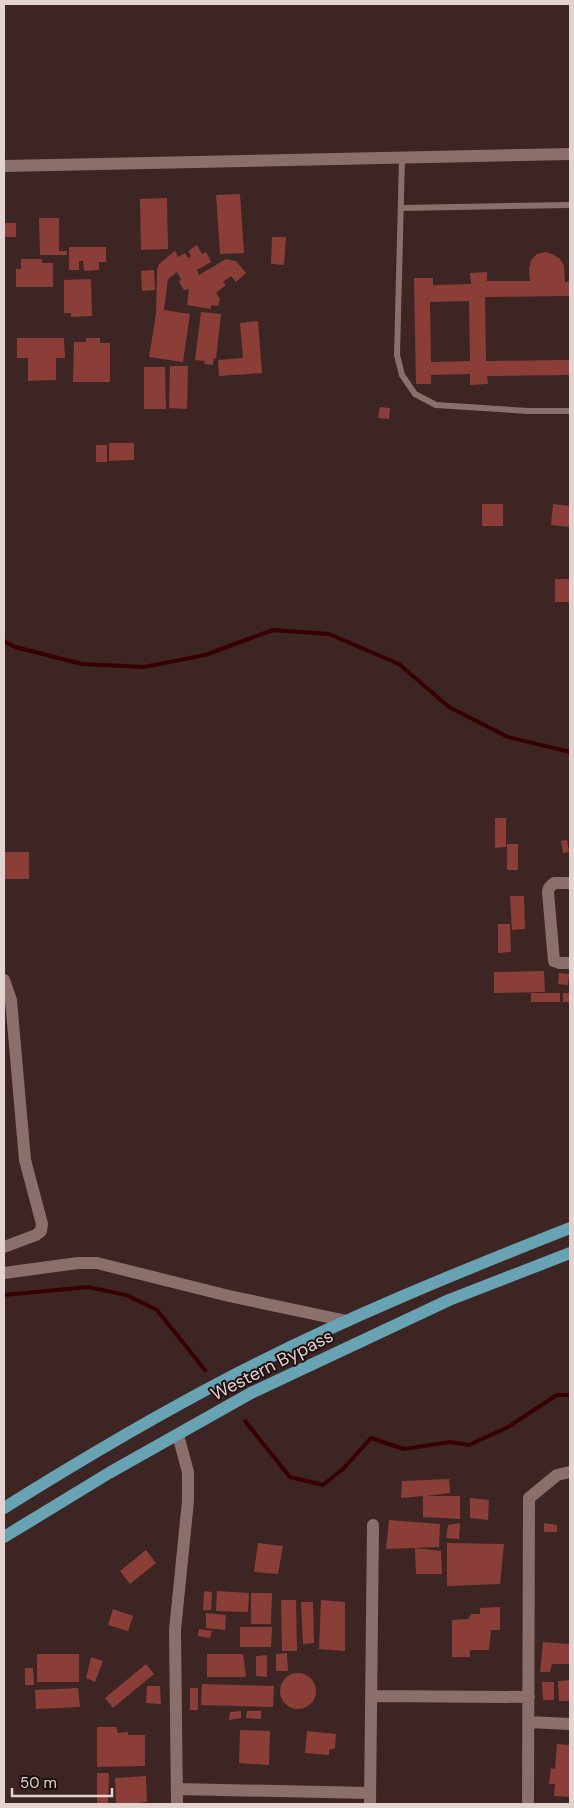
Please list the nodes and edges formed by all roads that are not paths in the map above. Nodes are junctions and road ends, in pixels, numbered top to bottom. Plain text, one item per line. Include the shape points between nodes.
1 (570, 154) edge
2 (402, 158) junction
3 (4, 166) edge
4 (570, 205) edge
5 (401, 208) junction
6 (570, 411) edge
7 (570, 883) edge
8 (570, 963) edge
9 (4, 980) edge
10 (570, 1228) edge
11 (4, 1247) edge
12 (570, 1253) edge
13 (4, 1273) edge
14 (347, 1321) junction
15 (178, 1435) junction
16 (570, 1472) edge
17 (4, 1508) edge
18 (373, 1525) dead end
19 (4, 1537) edge
20 (371, 1696) junction
21 (529, 1697) junction
22 (528, 1722) junction
23 (570, 1724) edge
24 (177, 1789) junction
25 (370, 1799) edge
26 (177, 1804) edge
27 (528, 1804) edge

1 - 2 street
2 - 3 street
2 - 5 lane
4 - 5 lane
5 - 6 lane via 397,355 402,376 415,394 436,405 453,407
7 - 8 street via 554,883 548,892 554,961
9 - 11 street via 11,1000 25,1160 42,1224 36,1235
10 - 14 main road, Western Bypass via 441,1279
12 - 15 main road, Western Bypass via 449,1300 364,1339 251,1393
13 - 14 street via 97,1263
14 - 17 main road, Western Bypass via 207,1389 94,1451
15 - 19 main road, Western Bypass
15 - 24 street via 188,1472 188,1501 175,1630
16 - 21 street via 557,1475 529,1498
18 - 20 street
20 - 21 street
20 - 25 street
21 - 22 street
22 - 23 street
22 - 27 street
24 - 25 street
24 - 26 street

